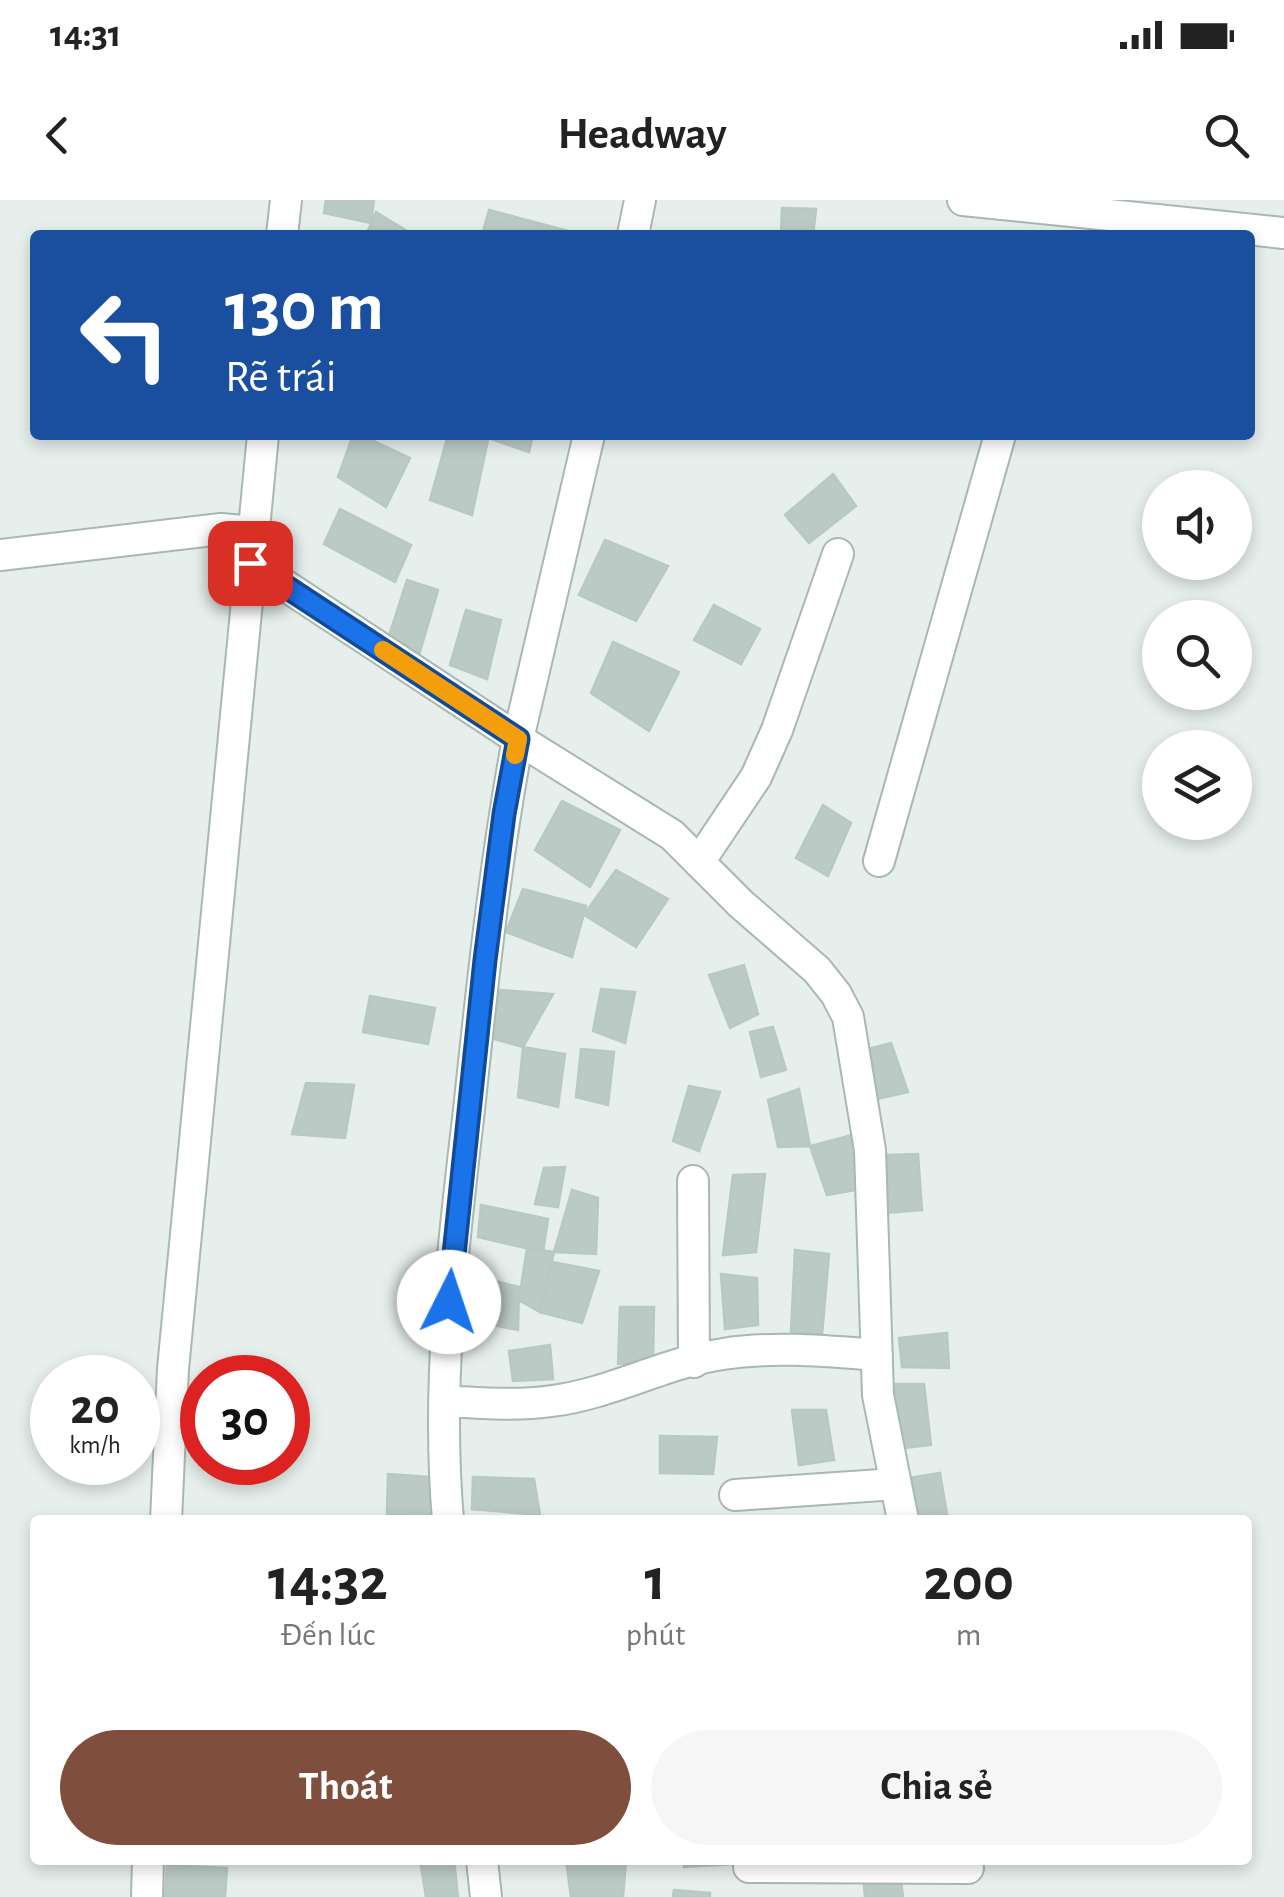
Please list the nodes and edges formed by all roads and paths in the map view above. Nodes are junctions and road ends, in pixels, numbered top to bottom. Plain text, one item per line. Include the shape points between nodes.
1 (286, 200) edge
2 (640, 200) edge
3 (963, 200) edge
4 (1068, 223) edge
5 (283, 230) edge
6 (633, 230) edge
7 (1219, 230) edge
8 (1255, 232) edge
9 (1284, 233) edge
10 (263, 440) edge
11 (588, 440) edge
12 (999, 440) edge
13 (254, 532) junction
14 (0, 554) edge
15 (838, 554) dead end
16 (250, 563) junction
17 (518, 739) junction
18 (879, 861) dead end
19 (698, 862) junction
20 (693, 1181) dead end
21 (877, 1356) junction
22 (694, 1362) junction
23 (444, 1401) junction
24 (896, 1484) junction
25 (735, 1496) dead end
26 (166, 1515) edge
27 (448, 1515) edge
28 (901, 1515) edge
29 (148, 1865) edge
30 (483, 1865) edge
31 (749, 1867) dead end
32 (971, 1875) edge
33 (146, 1897) edge
34 (486, 1897) edge

1 - 5 street
2 - 6 street
3 - 4 street
4 - 7 street
8 - 9 street
10 - 13 street
11 - 17 street
12 - 18 street
13 - 14 street via 222,529
13 - 16 street
15 - 19 street via 763,762
16 - 17 street
16 - 26 street via 174,1369
17 - 19 street via 672,835
17 - 23 street via 485,960 451,1268
19 - 21 street via 817,970 848,1017 870,1150
20 - 22 street
21 - 22 street via 758,1350
21 - 24 street
22 - 23 street via 554,1401
23 - 27 street
24 - 25 street
24 - 28 street
29 - 33 street
30 - 34 street
31 - 32 street

